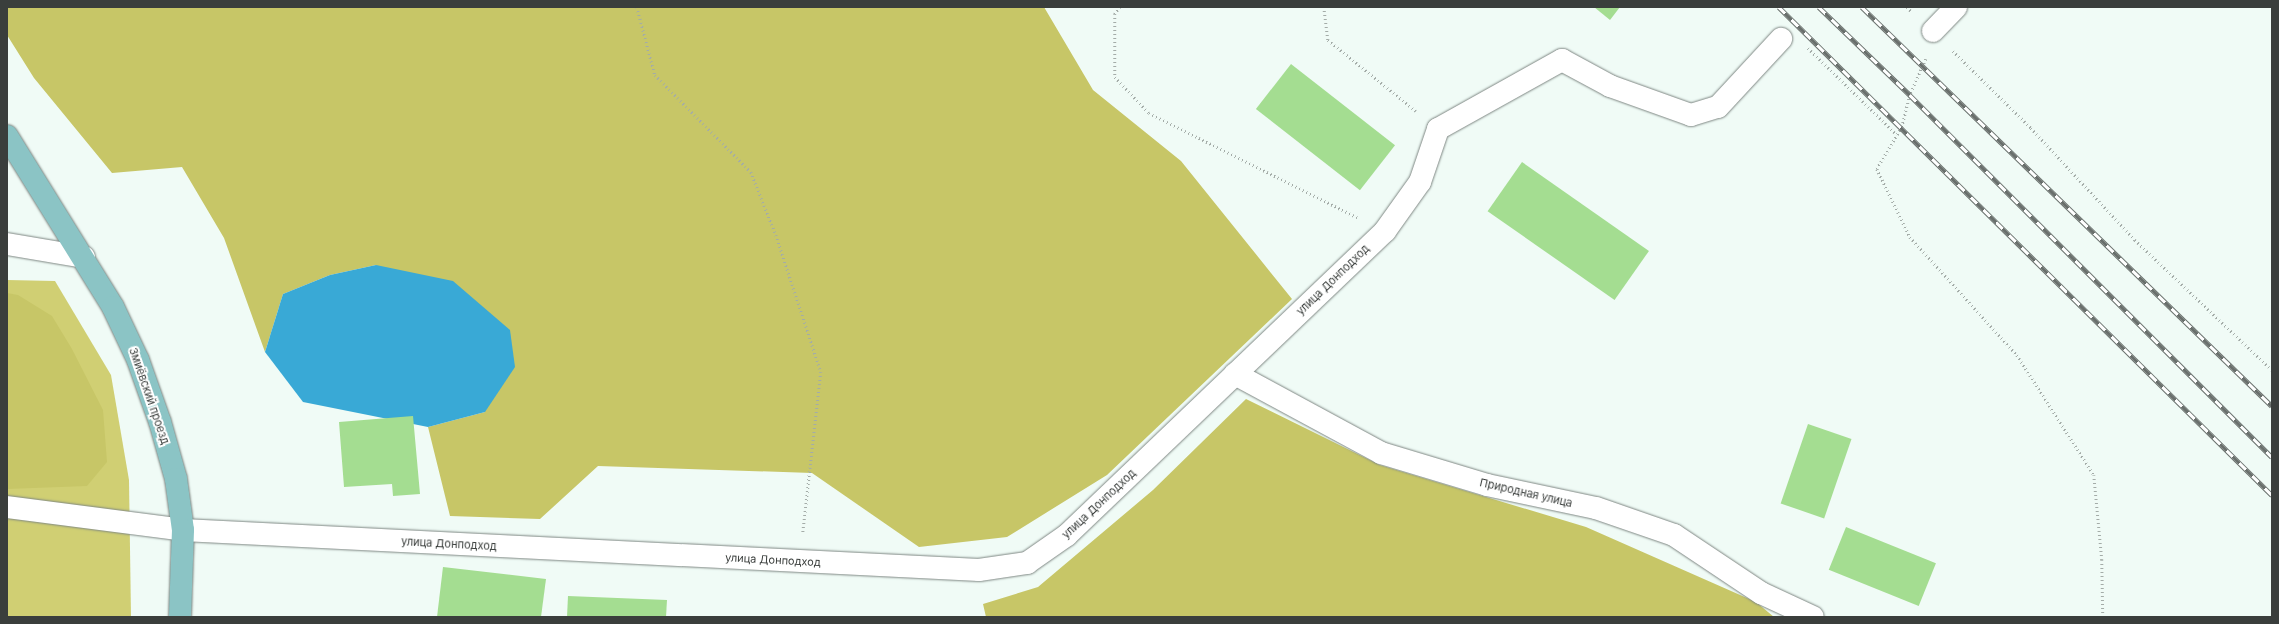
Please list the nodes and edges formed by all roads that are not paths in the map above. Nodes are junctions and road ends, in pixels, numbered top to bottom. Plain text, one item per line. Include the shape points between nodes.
1 (1956, 7) edge
2 (1933, 31) road end
3 (1781, 39) road end
4 (7, 136) edge
5 (7, 244) edge
6 (84, 257) junction
7 (1235, 374) junction
8 (7, 507) edge
9 (183, 530) junction
10 (180, 617) edge
11 (1813, 617) edge

1 - 2 street
3 - 7 street, улица Донподход via 1718,107 1691,115 1610,86 1562,60 1438,129 1420,182 1385,231
4 - 6 main road, Змиёвский проезд
5 - 6 street
6 - 9 main road, Змиёвский проезд via 113,306 138,360 176,478
7 - 9 street, улица Донподход via 1067,535 1027,563 979,570
7 - 11 street, Природная улица via 1381,454 1487,485 1596,508 1674,535 1762,593
8 - 9 street, улица Донподход
9 - 10 main road, Змиёвский проезд

